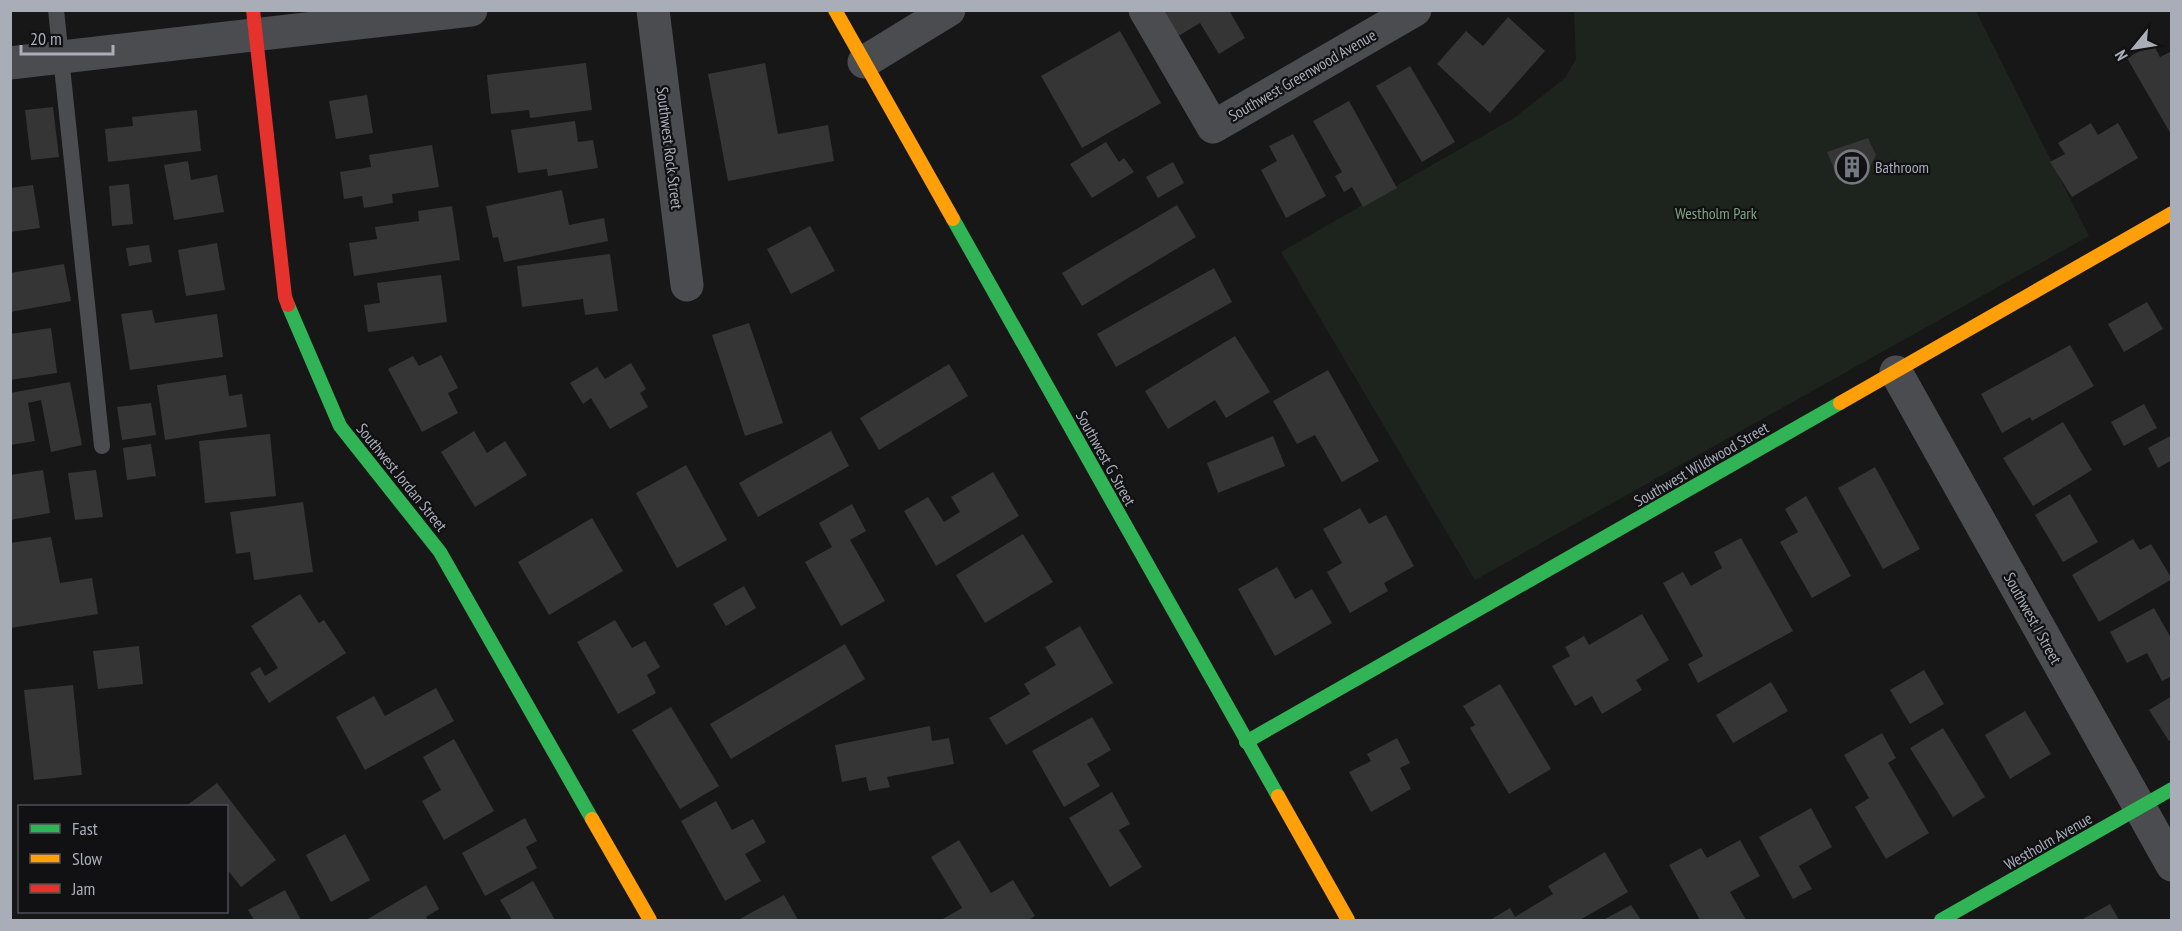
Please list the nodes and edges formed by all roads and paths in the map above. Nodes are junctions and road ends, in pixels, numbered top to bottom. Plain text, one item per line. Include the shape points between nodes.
1 (56, 10) edge
2 (471, 10) edge
3 (653, 10) edge
4 (835, 10) edge
5 (949, 10) edge
6 (1145, 10) edge
7 (1415, 10) edge
8 (255, 23) edge
9 (61, 57) junction
10 (864, 62) junction
11 (10, 63) edge
12 (2172, 213) edge
13 (687, 285) dead end
14 (1896, 372) junction
15 (102, 446) dead end
16 (1246, 742) junction
17 (2172, 789) edge
18 (2139, 808) junction
19 (2172, 865) edge
20 (650, 921) edge
21 (1348, 921) edge
22 (1941, 921) edge

1 - 9 lane
2 - 8 street
3 - 13 street, Southwest Rock Street
4 - 10 street, Southwest G Street
5 - 10 street
6 - 7 street, Southwest Greenwood Avenue via 1213,127
8 - 9 street
8 - 20 street, Southwest Jordan Street via 285,297 340,426 440,552
9 - 11 street
9 - 15 lane
10 - 16 street, Southwest G Street
12 - 14 street, Southwest Wildwood Street
14 - 16 street, Southwest Wildwood Street
14 - 18 street, Southwest I Street
16 - 21 street, Southwest G Street
17 - 18 street, Westholm Avenue
18 - 19 street, Southwest I Street
18 - 22 street, Westholm Avenue

